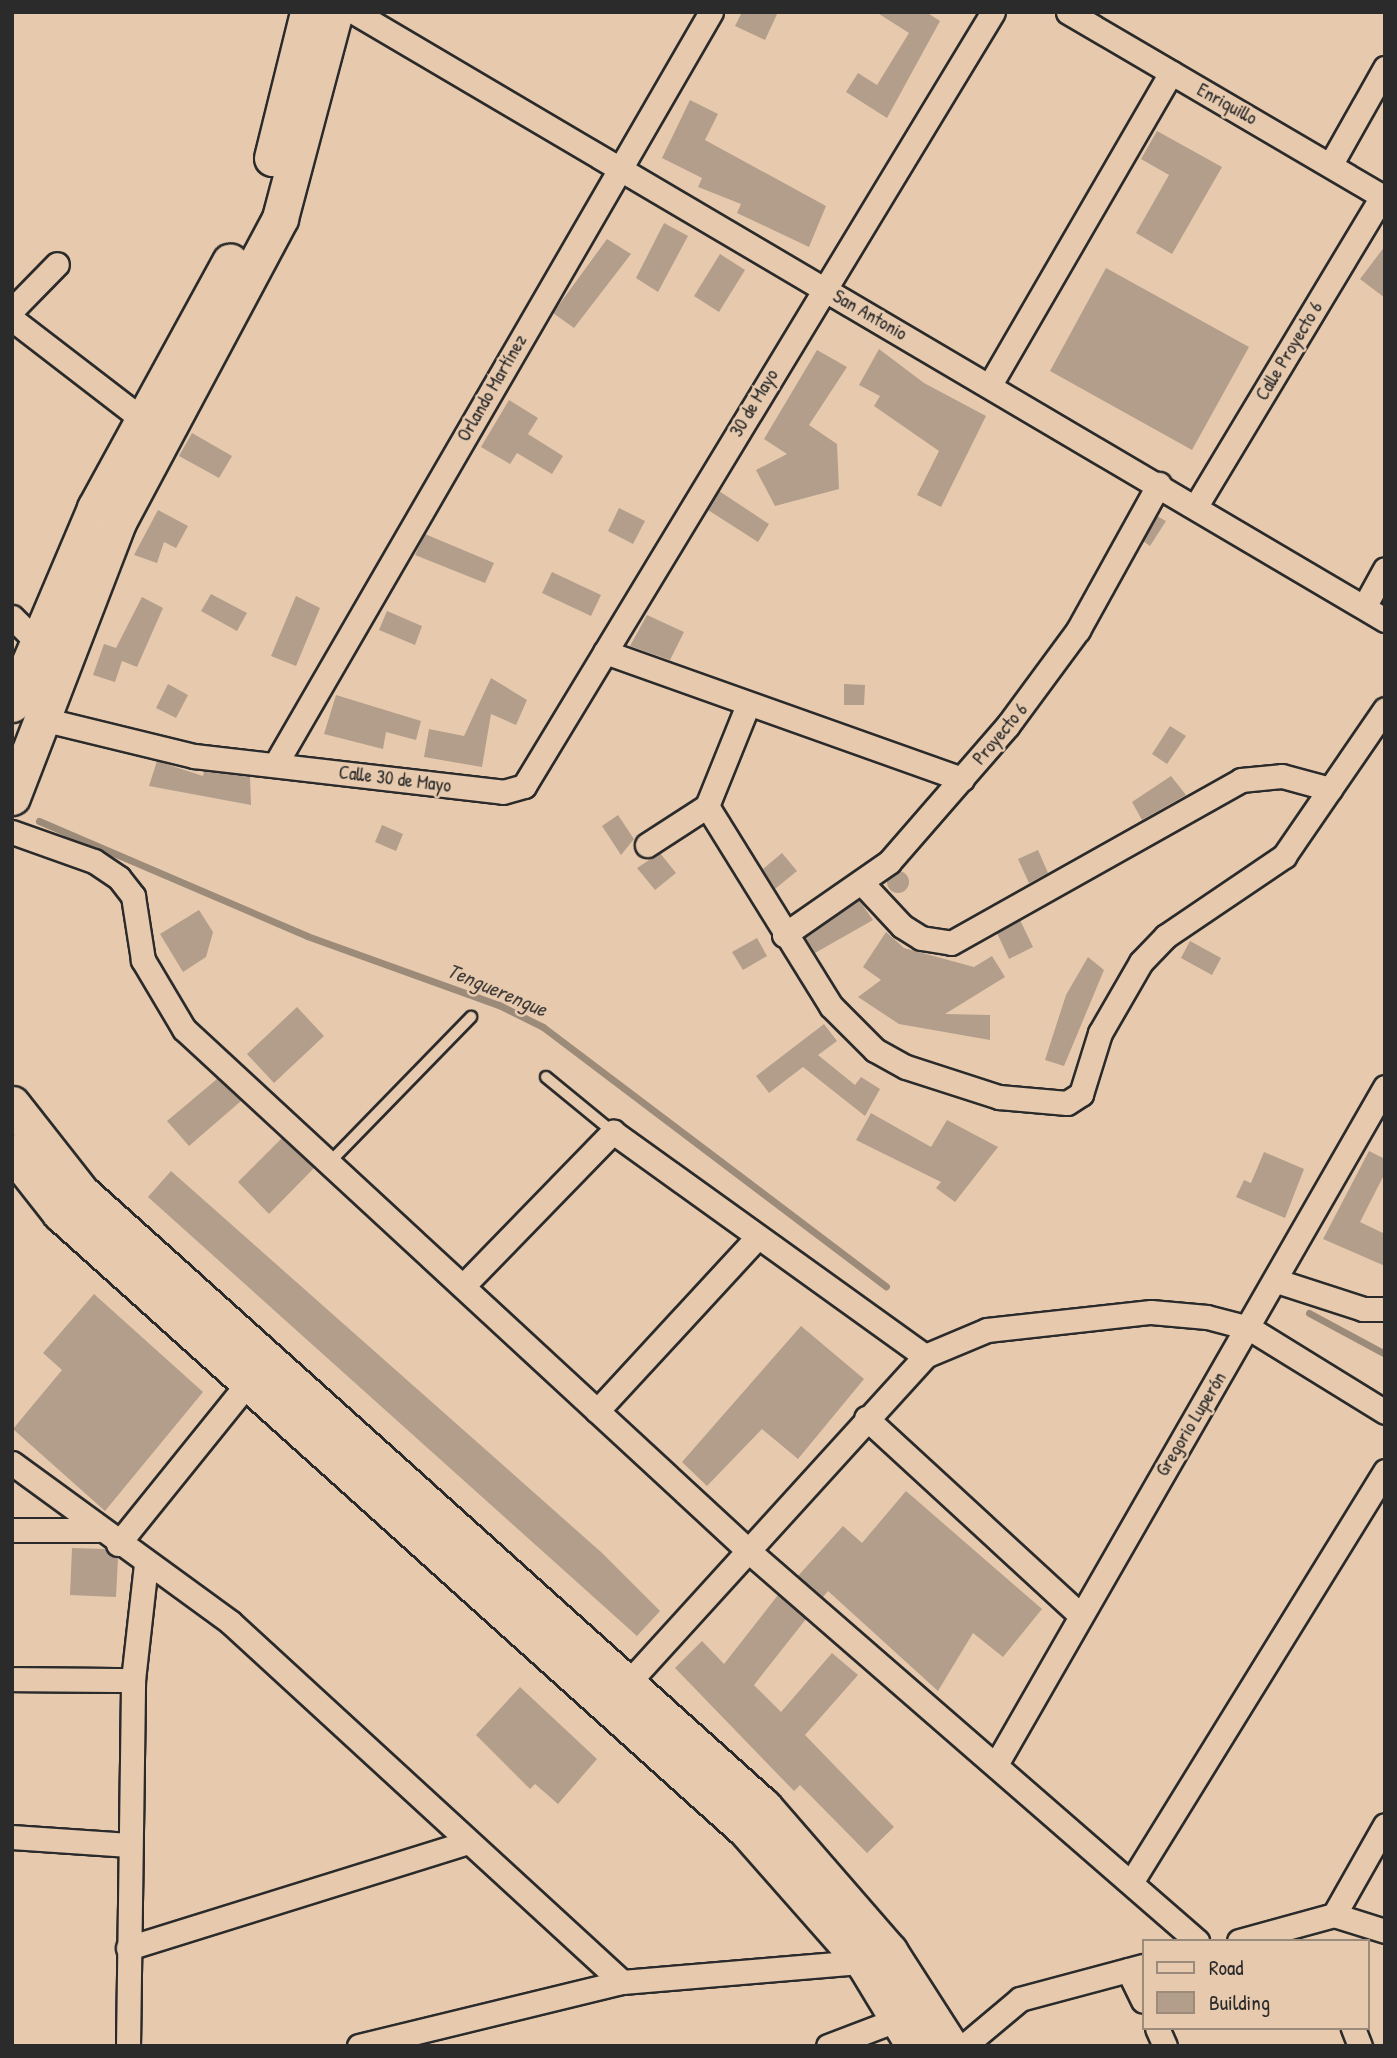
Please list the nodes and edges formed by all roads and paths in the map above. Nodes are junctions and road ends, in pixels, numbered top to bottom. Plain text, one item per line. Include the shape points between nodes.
1 (308, 12) edge
2 (335, 12) edge
3 (354, 12) edge
4 (711, 12) edge
5 (993, 12) edge
6 (1068, 12) edge
7 (1385, 68) edge
8 (1171, 72) junction
9 (1332, 162) junction
10 (619, 167) junction
11 (1384, 197) edge
12 (57, 264) dead end
13 (823, 288) junction
14 (12, 310) edge
15 (12, 319) edge
16 (991, 383) junction
17 (143, 420) junction
18 (1159, 484) junction
19 (1196, 506) junction
20 (1385, 569) edge
21 (1364, 607) junction
22 (12, 617) edge
23 (1385, 620) edge
24 (36, 642) junction
25 (605, 652) junction
26 (747, 707) junction
27 (1385, 709) edge
28 (27, 711) edge
29 (275, 765) junction
30 (962, 779) junction
31 (1330, 789) junction
32 (514, 793) joint
33 (12, 797) edge
34 (707, 806) junction
35 (12, 832) edge
36 (647, 845) dead end
37 (861, 882) junction
38 (784, 935) junction
39 (471, 1017) dead end
40 (546, 1077) dead end
41 (1385, 1087) edge
42 (12, 1104) edge
43 (613, 1132) junction
44 (12, 1152) edge
45 (329, 1163) junction
46 (755, 1240) junction
47 (1277, 1281) junction
48 (464, 1285) junction
49 (1385, 1309) edge
50 (1249, 1328) junction
51 (925, 1356) junction
52 (257, 1372) junction
53 (597, 1411) junction
54 (1385, 1412) edge
55 (866, 1418) junction
56 (12, 1463) edge
57 (1385, 1471) edge
58 (12, 1530) edge
59 (97, 1530) junction
60 (118, 1544) junction
61 (751, 1553) junction
62 (146, 1565) junction
63 (1078, 1613) junction
64 (12, 1679) edge
65 (133, 1680) junction
66 (627, 1684) junction
67 (998, 1761) junction
68 (1385, 1825) edge
69 (12, 1837) edge
70 (465, 1843) junction
71 (129, 1844) junction
72 (1132, 1881) junction
73 (1334, 1915) junction
74 (1372, 1932) edge
75 (1195, 1939) edge
76 (1246, 1939) edge
77 (128, 1948) junction
78 (877, 1958) junction
79 (1136, 1968) edge
80 (622, 1982) junction
81 (1142, 1996) edge
82 (914, 2024) edge
83 (1158, 2030) edge
84 (128, 2046) edge
85 (359, 2046) edge
86 (828, 2046) edge
87 (950, 2046) edge
88 (964, 2046) edge
89 (1165, 2046) edge

1 - 17 main road via 259,207
2 - 28 main road via 280,218 118,522
3 - 10 street, San Antonio
4 - 10 street, Orlando Martínez
5 - 13 street, 30 de Mayo
6 - 8 street, Enriquillo
7 - 9 street
8 - 9 street, Enriquillo
8 - 16 street
9 - 11 street, Enriquillo
10 - 13 street, San Antonio
10 - 29 street, Orlando Martínez
11 - 19 street, Calle Proyecto 6
12 - 14 street
13 - 16 street, San Antonio
13 - 25 street, 30 de Mayo
15 - 17 street
16 - 18 street, San Antonio
17 - 24 main road
18 - 19 street, San Antonio
18 - 30 street, Proyecto 6 via 1064,651
19 - 21 street, San Antonio
20 - 21 street
21 - 23 street, San Antonio
22 - 24 street
24 - 28 main road
25 - 26 street
25 - 32 street, 30 de Mayo
26 - 30 street
26 - 34 street
27 - 31 street
28 - 29 street, Calle 30 de Mayo via 143,748
28 - 33 main road
29 - 32 street, Calle 30 de Mayo
30 - 37 street, Proyecto 6 via 889,862
31 - 37 street via 1282,776 1241,780 951,943 921,938 902,926
31 - 38 street via 1271,868 1166,936 1141,962 1100,1033 1081,1094 1067,1103 999,1097 906,1067 875,1050 831,1006
34 - 36 street
34 - 38 street
35 - 45 street via 94,861 119,878 133,896 143,960 159,996 184,1029
37 - 38 street, Proyecto 6
39 - 45 lane
40 - 43 lane
41 - 47 street, Gregorio Luperón
42 - 52 main road via 81,1192
43 - 46 street
43 - 48 street
44 - 52 main road via 60,1213
45 - 48 street
46 - 51 street
46 - 53 street
47 - 49 street via 1363,1309
47 - 50 street, Gregorio Luperón
48 - 53 street
50 - 51 street via 1151,1312 1078,1317 988,1330
50 - 54 street
50 - 63 street, Gregorio Luperón
51 - 55 street
52 - 60 street
52 - 66 main road
52 - 78 main road
53 - 61 street
55 - 61 street
55 - 63 street
56 - 59 street
57 - 72 street
58 - 59 street
59 - 60 street
60 - 62 street
61 - 66 street
61 - 67 street
62 - 65 street
62 - 70 street via 230,1622
63 - 67 street, Gregorio Luperón
64 - 65 street
65 - 71 street
66 - 78 main road via 764,1807
67 - 72 street
68 - 73 street
69 - 71 street
70 - 77 street
70 - 80 street
71 - 77 street
72 - 75 street
73 - 74 street
73 - 76 street
77 - 84 street
78 - 80 street
78 - 82 main road
79 - 81 street
79 - 88 street via 1020,1999
80 - 85 street via 496,2008
82 - 86 street
82 - 87 main road
83 - 89 street

